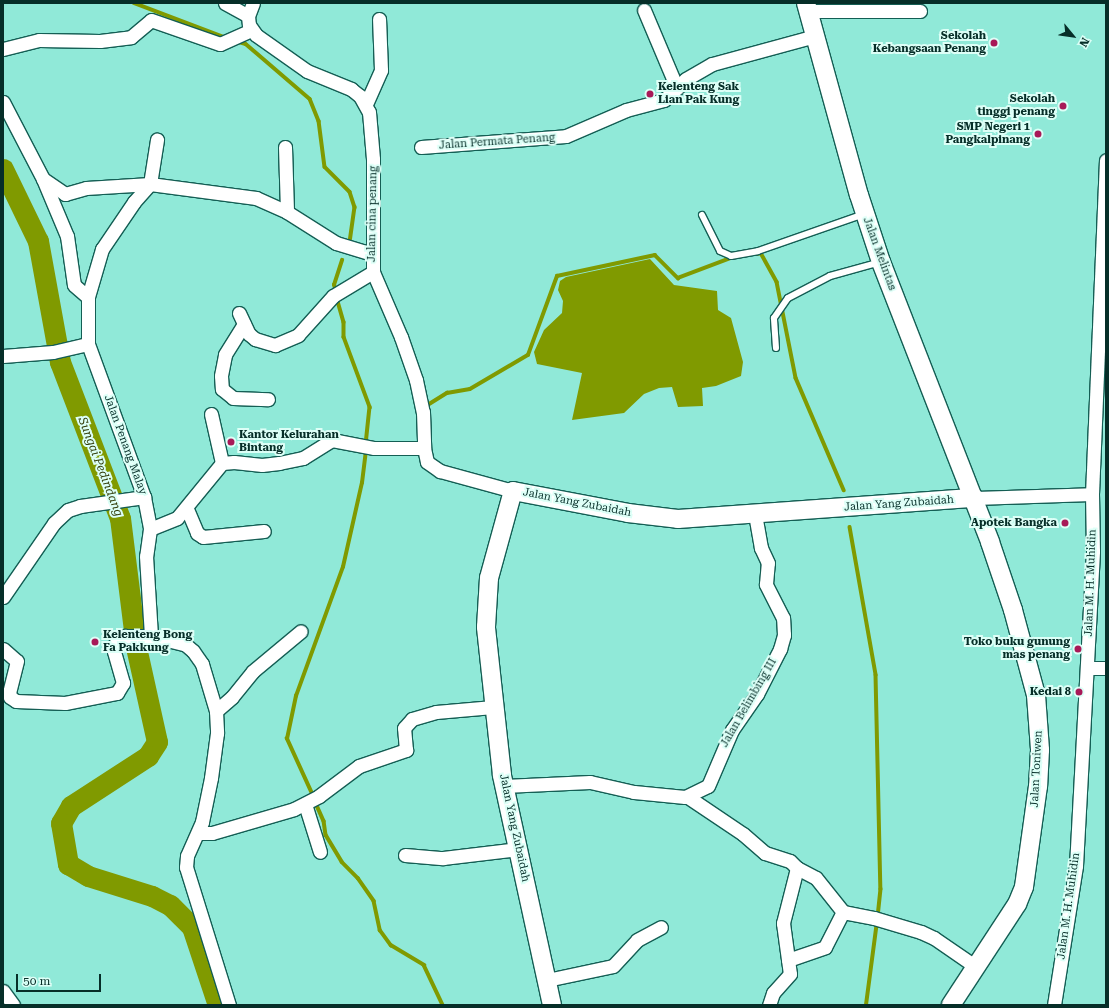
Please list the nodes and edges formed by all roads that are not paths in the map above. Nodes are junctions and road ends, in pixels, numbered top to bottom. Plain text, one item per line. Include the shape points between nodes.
1 (225, 3) edge
2 (253, 3) edge
3 (807, 7) edge
4 (644, 10) dead end
5 (920, 11) dead end
6 (248, 16) junction
7 (378, 19) dead end
8 (251, 30) junction
9 (815, 36) junction
10 (3, 49) edge
11 (677, 88) junction
12 (3, 102) edge
13 (366, 104) junction
14 (157, 140) dead end
15 (285, 146) dead end
16 (421, 147) dead end
17 (1106, 160) edge
18 (43, 179) junction
19 (150, 184) junction
20 (287, 212) junction
21 (865, 214) junction
22 (702, 215) dead end
23 (371, 254) junction
24 (881, 262) junction
25 (373, 272) junction
26 (88, 297) junction
27 (88, 344) junction
28 (776, 348) dead end
29 (3, 356) edge
30 (268, 399) dead end
31 (211, 414) dead end
32 (424, 448) junction
33 (222, 463) junction
34 (513, 491) junction
35 (1092, 494) junction
36 (144, 497) junction
37 (974, 498) junction
38 (187, 509) junction
39 (755, 514) junction
40 (150, 529) junction
41 (264, 531) dead end
42 (3, 597) edge
43 (301, 631) dead end
44 (151, 636) junction
45 (3, 649) edge
46 (1088, 668) junction
47 (1106, 668) edge
48 (493, 707) junction
49 (216, 711) junction
50 (504, 786) junction
51 (688, 796) junction
52 (311, 800) junction
53 (198, 833) junction
54 (518, 849) junction
55 (320, 852) dead end
56 (405, 855) dead end
57 (797, 868) junction
58 (843, 912) junction
59 (661, 927) dead end
60 (788, 960) junction
61 (976, 967) junction
62 (548, 980) junction
63 (3, 991) edge
64 (13, 1005) edge
65 (230, 1005) edge
66 (552, 1005) edge
67 (769, 1005) edge
68 (951, 1005) edge
69 (1054, 1005) edge

1 - 6 street via 232,10
2 - 6 street
3 - 5 street
3 - 9 main road, Jalan Melintas
4 - 11 street
6 - 8 street
7 - 13 street via 381,70
8 - 10 street via 220,44 151,20 131,37 100,41 39,40
8 - 13 street via 307,71 340,83
9 - 11 street, Jalan Permata Penang via 712,64 686,78
9 - 21 main road, Jalan Melintas
11 - 16 street, Jalan Permata Penang via 659,102 626,110 566,136
12 - 18 street
13 - 23 street, Jalan cina penang via 373,159
14 - 19 street
15 - 20 street
17 - 35 street, Jalan M. H. Muhidin
18 - 19 street via 66,194 86,188
18 - 26 street via 67,236 74,284
19 - 20 street via 256,198
19 - 26 street, Jalan Penang Malay via 134,202 102,249
20 - 23 street via 336,243
21 - 22 lane via 758,251 731,256 720,251
21 - 24 main road, Jalan Melintas
23 - 25 street, Jalan cina penang
24 - 28 lane via 830,276 788,298 774,318
24 - 37 main road, Jalan Melintas
25 - 30 street via 337,293 298,334 275,345 254,339 241,318 225,355 220,376 222,389 232,398
25 - 32 street, Jalan cina penang via 416,380 423,412
26 - 27 street, Jalan Penang Malay
27 - 29 street via 53,352
27 - 36 street, Jalan Penang Malay
31 - 33 street
32 - 33 street via 368,447 332,440 302,458 279,463
32 - 34 street, Jalan cina penang via 428,464 440,471
33 - 38 street
34 - 39 main road, Jalan Yang Zubaidah via 662,518
34 - 48 main road, Jalan Yang Zubaidah via 489,578 486,627
35 - 37 street, Jalan Yang Zubaidah
35 - 46 street, Jalan M. H. Muhidin via 1093,551
36 - 40 street, Jalan Penang Malay
36 - 42 street via 68,510 54,523
37 - 39 main road, Jalan Yang Zubaidah
37 - 61 main road, Jalan Toniwen via 1013,610 1034,681 1040,750 1038,786 1024,887 1017,904
38 - 40 street via 169,523
38 - 41 street via 197,533 202,537
39 - 51 street, Jalan Belimbing III via 761,548 768,563 766,584 784,622 783,642 757,694 732,730 708,786
40 - 44 street, Jalan Penang Malay via 146,556
43 - 49 street via 253,671 232,697
44 - 45 street via 131,636 115,644 114,651 123,683 117,693 65,703 16,701 10,698 9,692 17,661
44 - 49 street via 186,645 193,650 202,664
46 - 47 street
46 - 69 street, Jalan M. H. Muhidin via 1075,873
48 - 50 main road, Jalan Yang Zubaidah
48 - 52 street via 436,712 412,719 404,728 406,750 358,766
49 - 53 street via 217,733 211,778
50 - 51 street via 590,782 634,792
50 - 54 main road, Jalan Yang Zubaidah
51 - 57 street via 743,834 765,853 790,861
52 - 53 street via 236,826
52 - 55 street
53 - 65 street via 187,858 187,876
54 - 56 street via 443,858
54 - 62 main road, Jalan Yang Zubaidah
57 - 58 street via 816,878
57 - 60 street via 783,923
58 - 60 street via 825,947
58 - 61 street via 879,919 934,938
59 - 62 street via 637,940 613,966
60 - 67 street via 789,977 773,993
61 - 68 main road, Jalan Toniwen
62 - 66 main road, Jalan Yang Zubaidah
63 - 64 street

